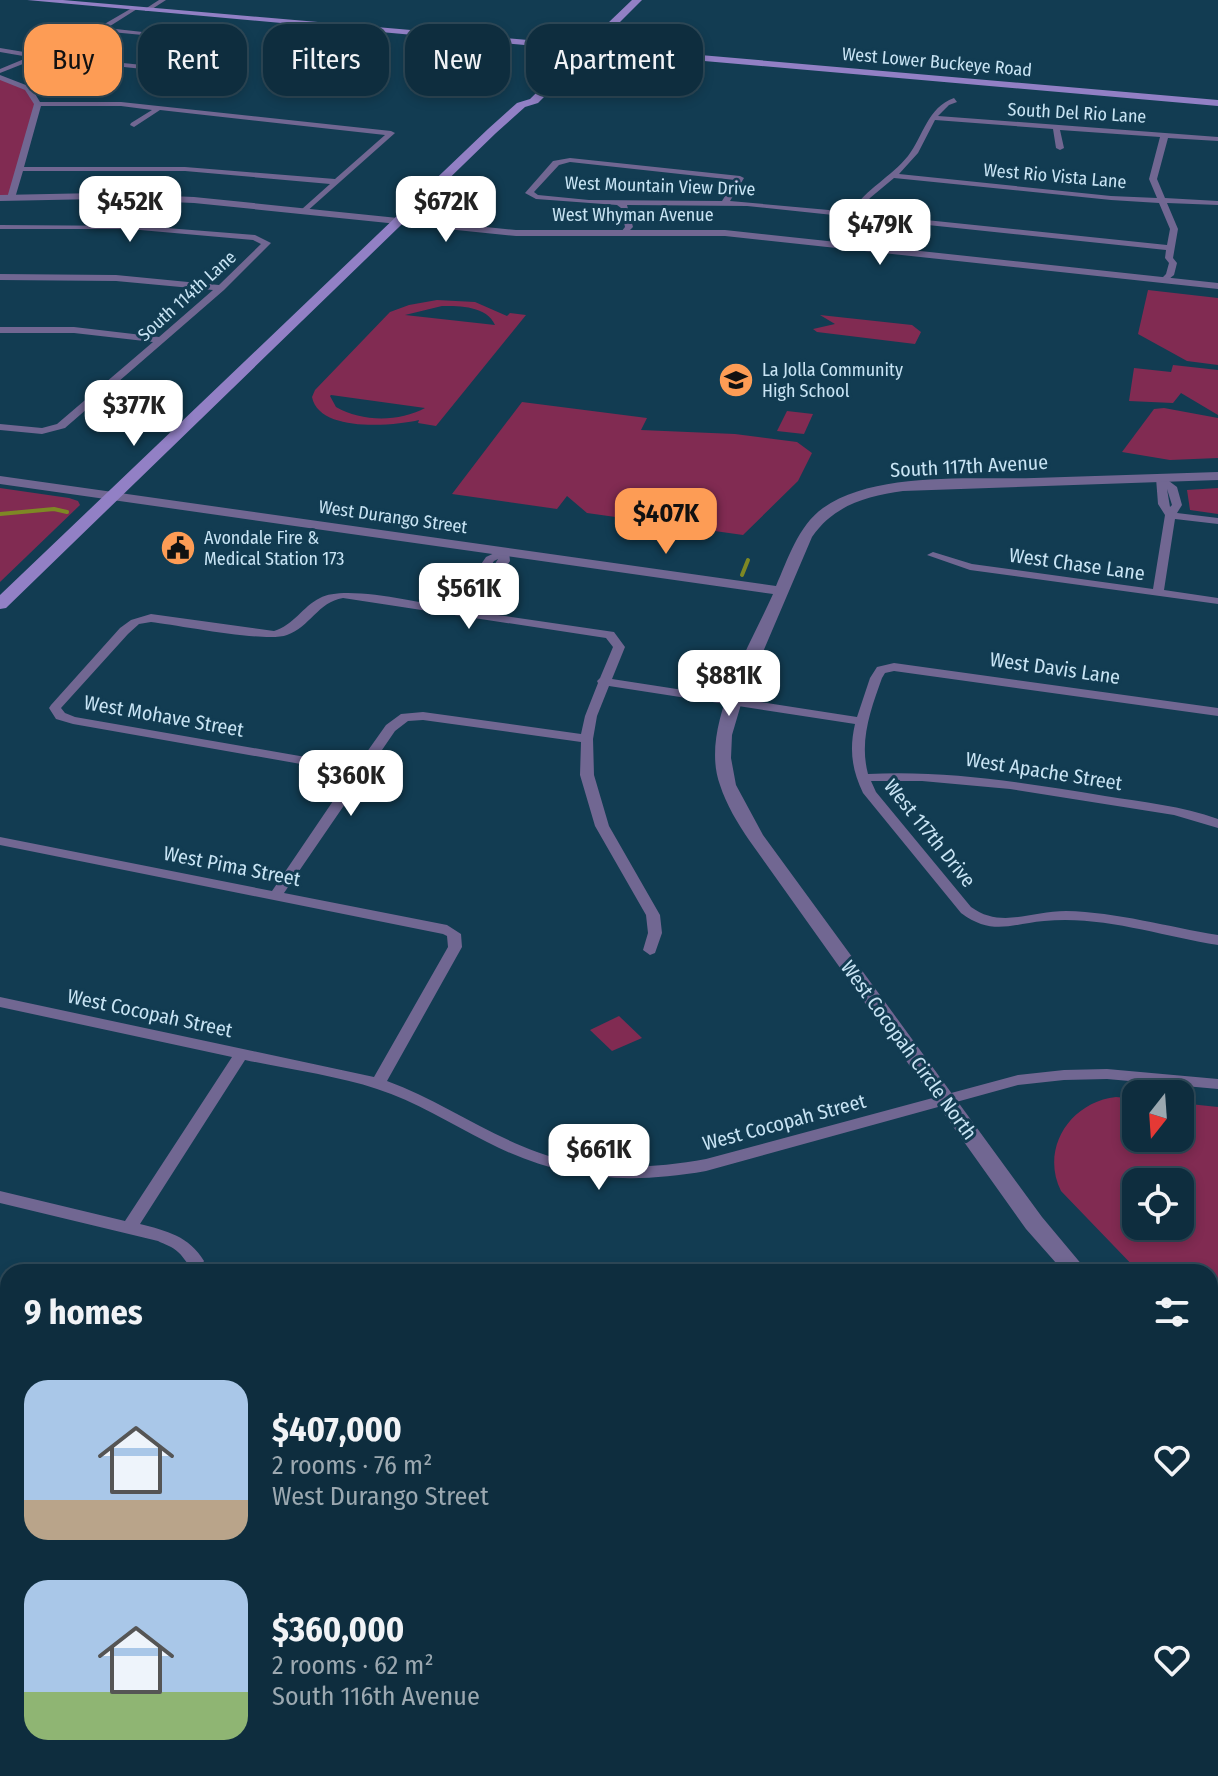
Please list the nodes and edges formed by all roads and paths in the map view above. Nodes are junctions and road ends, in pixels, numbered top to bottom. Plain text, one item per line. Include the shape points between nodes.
1 (32, 0) edge
2 (163, 0) edge
3 (623, 0) edge
4 (637, 0) edge
5 (134, 9) junction
6 (147, 10) junction
7 (109, 24) edge
8 (602, 24) edge
9 (609, 24) edge
10 (122, 31) edge
11 (526, 41) edge
12 (0, 50) edge
13 (24, 55) edge
14 (703, 58) edge
15 (24, 63) edge
16 (122, 64) edge
17 (0, 74) edge
18 (538, 96) edge
19 (954, 100) dead end
20 (1218, 103) edge
21 (38, 104) junction
22 (159, 108) junction
23 (935, 118) junction
24 (281, 120) junction
25 (134, 125) dead end
26 (1056, 127) junction
27 (269, 129) dead end
28 (1165, 134) junction
29 (1218, 139) edge
30 (1060, 148) dead end
31 (21, 169) junction
32 (890, 175) junction
33 (337, 182) junction
34 (6, 198) edge
35 (175, 198) junction
36 (1160, 201) junction
37 (619, 202) junction
38 (726, 202) junction
39 (1218, 203) edge
40 (305, 211) junction
41 (853, 215) junction
42 (400, 221) junction
43 (0, 227) edge
44 (148, 228) junction
45 (625, 232) junction
46 (1170, 253) junction
47 (0, 277) edge
48 (1164, 280) junction
49 (1218, 286) edge
50 (221, 288) junction
51 (0, 330) edge
52 (161, 340) junction
53 (0, 427) edge
54 (1218, 476) edge
55 (1161, 478) junction
56 (0, 480) edge
57 (111, 497) junction
58 (1170, 515) junction
59 (1218, 521) edge
60 (503, 552) junction
61 (933, 555) dead end
62 (781, 591) junction
63 (1158, 593) junction
64 (1218, 601) edge
65 (0, 604) edge
66 (455, 611) junction
67 (470, 613) junction
68 (887, 667) joint
69 (603, 681) junction
70 (734, 701) junction
71 (1218, 712) edge
72 (861, 721) junction
73 (587, 739) junction
74 (361, 771) junction
75 (862, 778) junction
76 (746, 823) joint
77 (1218, 824) edge
78 (0, 841) edge
79 (276, 895) junction
80 (1218, 940) edge
81 (650, 950) dead end
82 (0, 1002) edge
83 (242, 1053) junction
84 (378, 1083) junction
85 (1218, 1084) edge
86 (945, 1099) junction
87 (0, 1197) edge
88 (129, 1228) junction
89 (195, 1261) dead end
90 (1070, 1264) edge

1 - 5 main road, West Lower Buckeye Road
2 - 6 street
3 - 8 main road
4 - 9 main road
5 - 6 main road, West Lower Buckeye Road
5 - 7 street
6 - 11 main road, West Lower Buckeye Road
10 - 16 street via 211,40 167,68
12 - 13 street
14 - 20 main road, West Lower Buckeye Road
15 - 17 street
17 - 21 street via 28,89
18 - 42 main road via 521,105
19 - 23 street via 941,106
21 - 22 street
21 - 31 street
22 - 24 street
22 - 25 street
23 - 26 street, South Del Rio Lane
23 - 32 street via 912,157
24 - 27 street
24 - 33 street via 391,133
26 - 28 street, South Del Rio Lane
26 - 30 street
28 - 29 street, South Del Rio Lane
28 - 36 street via 1153,176
31 - 33 street via 185,169
31 - 34 street
32 - 36 street, West Rio Vista Lane
32 - 41 street via 864,197
33 - 40 street
34 - 35 street, West Whyman Avenue
35 - 40 street, West Whyman Avenue
35 - 44 street
36 - 39 street, West Rio Vista Lane
36 - 46 street via 1174,229
37 - 38 street, West Mountain View Drive
37 - 38 street, West Mountain View Drive via 530,194 561,160 740,178
37 - 45 street via 619,225
38 - 41 street, West Mountain View Drive
40 - 42 street, West Whyman Avenue
41 - 46 street, West Mountain View Drive
42 - 45 street, West Whyman Avenue via 523,234
42 - 57 main road
43 - 44 street
44 - 50 street, South 114th Lane via 267,241
45 - 48 street, West Whyman Avenue via 725,233
46 - 48 street via 1173,263
47 - 50 street via 116,278
48 - 49 street, West Whyman Avenue
50 - 52 street, South 114th Lane
51 - 52 street via 74,330
52 - 53 street, South 114th Lane via 65,423 49,430
54 - 55 street, South 117th Avenue
55 - 58 street via 1163,504
55 - 62 street, South 117th Avenue via 919,486 863,495 812,526
56 - 57 street, West Durango Street
57 - 60 street, West Durango Street
57 - 65 main road
58 - 59 street
58 - 63 street
60 - 62 street, West Durango Street
60 - 66 street via 490,559
60 - 67 street via 504,561
61 - 63 street, West Chase Lane via 970,567
62 - 70 street, South 117th Avenue
63 - 64 street, West Chase Lane
66 - 67 street
66 - 74 street, West Mohave Street via 328,596 294,628 268,635 142,619 60,699 56,712 73,720
67 - 69 street via 616,639 618,650
68 - 71 street, West Davis Lane
68 - 72 street, West 117th Drive via 876,678
69 - 70 street
69 - 73 street
70 - 72 street
70 - 76 street, South 117th Avenue via 723,758 728,785
72 - 75 street, West 117th Drive via 856,745
73 - 74 street via 405,717 393,724
73 - 81 street via 594,807 655,924
74 - 79 street
75 - 77 street, West Apache Street via 956,777 1178,812
75 - 80 street, West 117th Drive via 966,910 989,923 1061,915
76 - 86 street, West Cocopah Circle North
78 - 79 street, West Pima Street
79 - 84 street, West Pima Street via 429,924 454,934 452,953
82 - 83 street, West Cocopah Street
83 - 84 street, West Cocopah Street
83 - 88 street
84 - 86 street, West Cocopah Street via 539,1159 618,1173 706,1165
85 - 86 street, West Cocopah Street via 1064,1075 1018,1080
86 - 90 street, West Cocopah Circle North
87 - 88 street
88 - 89 street via 173,1240

